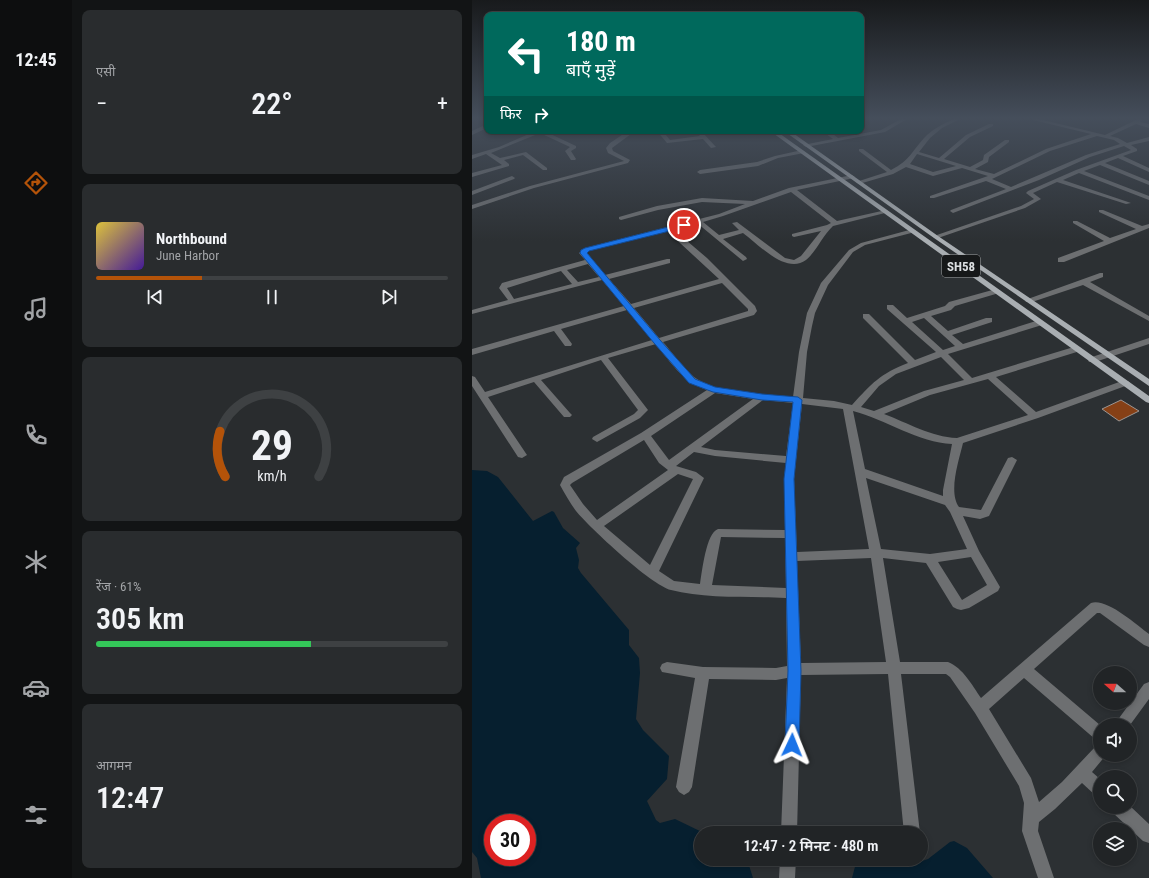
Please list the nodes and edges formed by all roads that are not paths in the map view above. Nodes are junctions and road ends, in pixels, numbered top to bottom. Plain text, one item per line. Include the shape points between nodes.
1 (500, 160) edge
2 (535, 160) edge
3 (627, 160) edge
4 (770, 160) edge
5 (813, 160) edge
6 (827, 160) edge
7 (872, 160) edge
8 (909, 160) edge
9 (944, 160) edge
10 (986, 160) edge
11 (1027, 160) edge
12 (1079, 160) joint
13 (1108, 160) edge
14 (1127, 160) edge
15 (1101, 163) junction
16 (906, 165) junction
17 (1093, 165) junction
18 (963, 166) junction
19 (545, 169) dead end
20 (970, 169) junction
21 (1148, 169) edge
22 (1078, 171) junction
23 (700, 172) dead end
24 (891, 173) junction
25 (472, 175) edge
26 (994, 176) junction
27 (512, 178) dead end
28 (840, 179) junction
29 (987, 179) junction
30 (856, 180) junction
31 (1036, 180) junction
32 (1058, 181) junction
33 (1149, 183) edge
34 (1049, 184) junction
35 (791, 189) junction
36 (1012, 190) junction
37 (472, 193) edge
38 (932, 197) dead end
39 (1149, 198) edge
40 (754, 202) junction
41 (1128, 203) dead end
42 (472, 207) edge
43 (953, 211) dead end
44 (1101, 211) dead end
45 (886, 212) junction
46 (621, 218) dead end
47 (699, 222) junction
48 (1075, 222) dead end
49 (735, 223) dead end
50 (836, 223) junction
51 (1149, 226) edge
52 (828, 227) junction
53 (669, 229) junction
54 (1142, 229) junction
55 (745, 230) junction
56 (913, 231) junction
57 (794, 235) dead end
58 (936, 237) junction
59 (718, 238) junction
60 (1110, 241) junction
61 (742, 259) dead end
62 (590, 260) junction
63 (1061, 260) dead end
64 (667, 261) dead end
65 (562, 268) junction
66 (1100, 275) dead end
67 (604, 278) junction
68 (723, 280) junction
69 (1084, 282) junction
70 (577, 285) junction
71 (996, 291) junction
72 (1029, 300) junction
73 (512, 302) junction
74 (629, 307) junction
75 (890, 307) dead end
76 (472, 312) edge
77 (924, 315) junction
78 (866, 316) dead end
79 (1149, 319) edge
80 (989, 320) dead end
81 (907, 321) junction
82 (1040, 323) junction
83 (556, 328) junction
84 (947, 334) junction
85 (1149, 341) edge
86 (657, 342) junction
87 (568, 344) dead end
88 (961, 347) junction
89 (1076, 348) junction
90 (472, 352) edge
91 (942, 352) junction
92 (1107, 355) junction
93 (603, 357) junction
94 (1092, 360) junction
95 (913, 363) junction
96 (990, 376) junction
97 (535, 378) junction
98 (472, 379) edge
99 (970, 381) junction
100 (1125, 383) junction
101 (1149, 383) edge
102 (713, 390) junction
103 (484, 395) junction
104 (762, 397) junction
105 (798, 400) junction
106 (1149, 400) edge
107 (851, 408) junction
108 (875, 414) junction
109 (567, 415) dead end
110 (1035, 416) junction
111 (645, 435) junction
112 (597, 439) dead end
113 (958, 441) junction
114 (692, 448) junction
115 (522, 455) dead end
116 (791, 460) junction
117 (1012, 460) dead end
118 (672, 468) junction
119 (861, 472) junction
120 (952, 506) junction
121 (596, 526) junction
122 (790, 534) junction
123 (974, 552) junction
124 (876, 554) junction
125 (791, 557) junction
126 (930, 559) junction
127 (652, 573) junction
128 (706, 590) junction
129 (792, 593) junction
130 (1149, 641) edge
131 (666, 668) dead end
132 (894, 669) junction
133 (1023, 669) junction
134 (794, 671) junction
135 (703, 673) junction
136 (1149, 688) edge
137 (980, 708) junction
138 (1126, 718) edge
139 (1093, 728) edge
140 (1093, 760) edge
141 (1082, 772) junction
142 (1093, 783) edge
143 (684, 787) dead end
144 (1126, 814) edge
145 (1030, 818) junction
146 (789, 826) edge
147 (911, 826) edge
148 (1149, 835) edge
149 (788, 866) edge
150 (787, 876) dead end
151 (1046, 878) edge

1 - 25 street via 507,165
2 - 19 street
3 - 42 street
4 - 23 street via 758,164
5 - 28 main road, SH58
6 - 30 main road, SH58
7 - 24 street
8 - 16 street
9 - 18 street
10 - 20 street
11 - 26 street
12 - 17 street
12 - 31 street
13 - 15 street
14 - 21 street
15 - 17 street
15 - 33 street
16 - 18 street via 932,174
16 - 24 street
17 - 22 street
18 - 20 street
20 - 26 street
22 - 32 street
22 - 39 street
24 - 30 street
26 - 29 street
27 - 37 street
28 - 30 street
28 - 35 street
28 - 45 main road, SH58
29 - 36 street
29 - 38 street
30 - 58 main road, SH58
31 - 34 street
31 - 36 street
32 - 34 street
32 - 41 street
34 - 58 street via 1029,193 1038,199 1029,204
35 - 40 street
35 - 50 street
36 - 43 street
40 - 46 street via 702,200
40 - 47 street
44 - 54 street
45 - 50 street
45 - 56 main road, SH58
47 - 53 street
47 - 59 street
48 - 60 street
49 - 55 street
50 - 52 street
51 - 54 street
52 - 55 street via 804,258 792,262 783,260
52 - 57 street
53 - 62 street via 585,250 583,253
53 - 68 street
54 - 60 street
55 - 59 street
56 - 71 main road, SH58
56 - 105 street via 857,247 824,285 808,326
58 - 72 main road, SH58
59 - 61 street
60 - 63 street
62 - 65 street
62 - 67 street
64 - 67 street
65 - 70 street
65 - 73 street via 504,286
66 - 69 street
67 - 70 street
67 - 74 street
68 - 74 street
68 - 86 street via 752,308 751,313
69 - 72 street
69 - 79 street
70 - 73 street
71 - 77 street
71 - 82 main road, SH58
72 - 92 main road, SH58
73 - 76 street
74 - 83 street
74 - 86 street
75 - 81 street
77 - 81 street
77 - 84 street
78 - 95 street
80 - 84 street
81 - 91 street
82 - 88 street
82 - 89 main road, SH58
83 - 87 street
83 - 90 street
84 - 88 street
85 - 92 street
86 - 93 street
86 - 102 street via 692,381
88 - 91 street
89 - 94 main road, SH58
89 - 96 street
91 - 95 street
91 - 99 street
92 - 94 street
92 - 101 main road, SH58
93 - 97 street
93 - 112 street via 643,410
94 - 100 main road, SH58
95 - 107 street via 883,377
96 - 99 street
96 - 110 street
97 - 103 street
97 - 109 street
98 - 103 street
99 - 108 street via 927,393
100 - 106 main road, SH58
100 - 110 street
102 - 104 street
102 - 111 street
103 - 115 street
104 - 105 street
104 - 114 street
105 - 107 street
105 - 116 street
107 - 108 street
107 - 119 street
108 - 113 street via 938,438
110 - 113 street
111 - 118 street
111 - 121 street via 564,483 579,507
113 - 120 street via 948,490
114 - 116 street via 715,453
114 - 118 street
116 - 122 street
117 - 120 street via 985,513 980,514
118 - 121 street
118 - 127 street via 699,476 699,481
119 - 120 street
119 - 124 street
120 - 123 street
121 - 127 street
122 - 125 street
122 - 128 street via 718,533 715,537
123 - 126 street
123 - 126 street via 994,587 963,605 957,603
124 - 125 street
124 - 126 street
124 - 132 street
125 - 129 street
127 - 128 street via 680,588
128 - 129 street
129 - 134 street
130 - 133 street via 1103,608 1095,607
131 - 135 street
132 - 134 street via 807,668
132 - 137 street via 948,668 955,673
132 - 147 street
133 - 137 street
133 - 139 street
134 - 135 street via 776,674
134 - 146 street
135 - 143 street
136 - 138 street
137 - 145 street via 1029,791 1032,803
140 - 141 street
141 - 142 street
141 - 145 street
144 - 148 street
145 - 151 street via 1032,839
149 - 150 street

